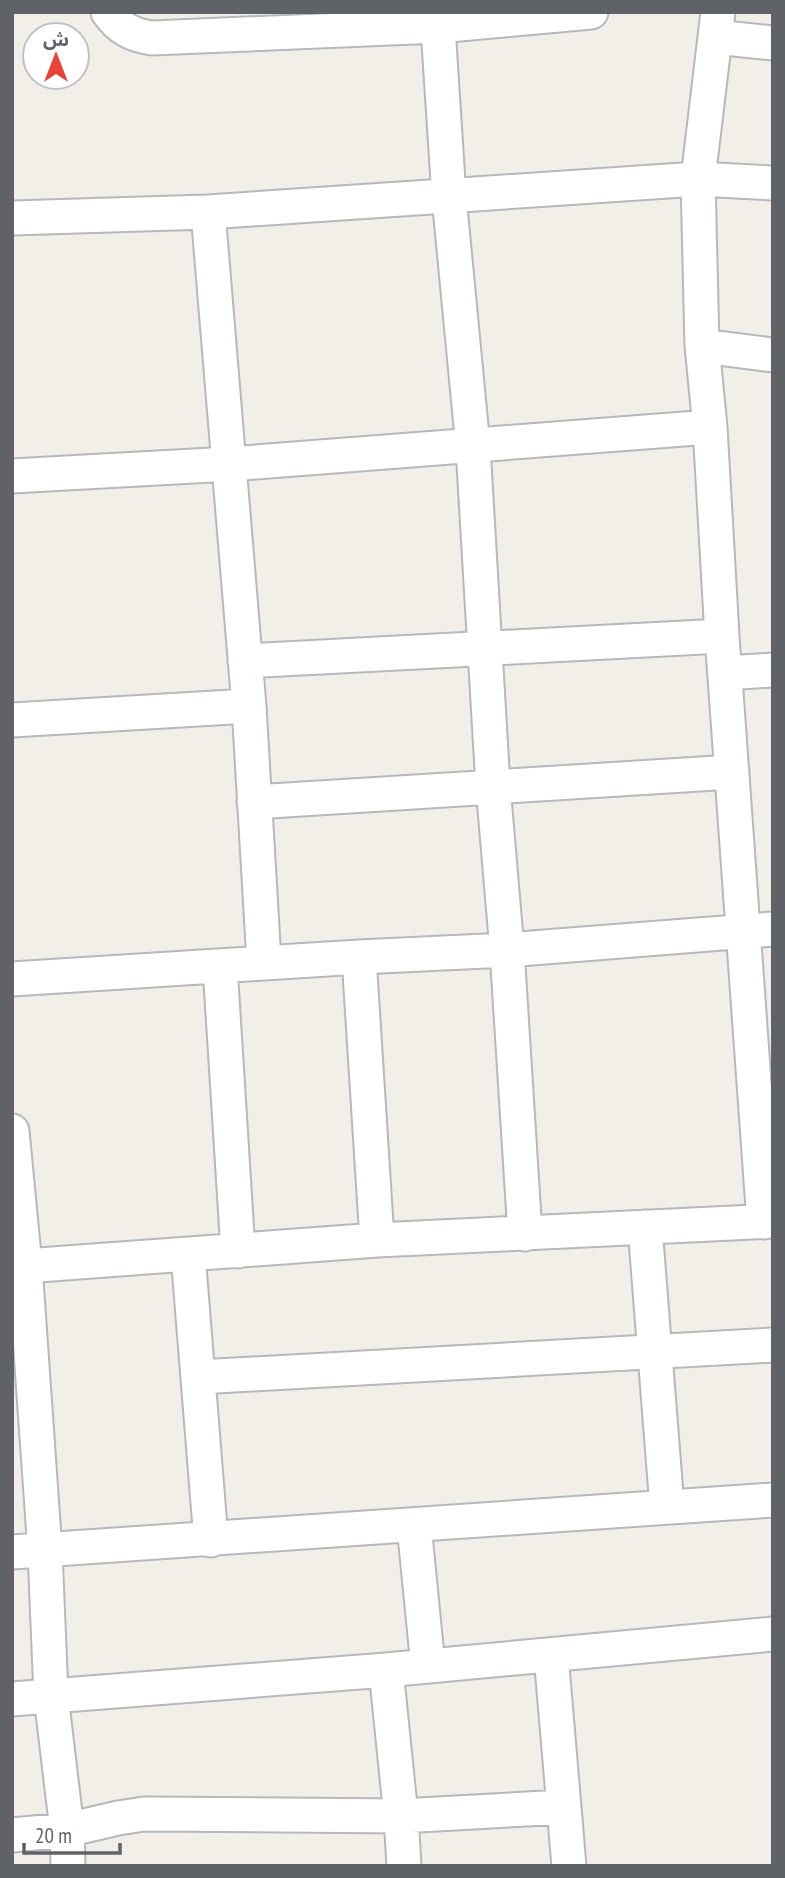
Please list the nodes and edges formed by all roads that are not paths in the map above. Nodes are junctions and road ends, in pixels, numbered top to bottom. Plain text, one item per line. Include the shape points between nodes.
1 (108, 12) edge
2 (592, 12) edge
3 (438, 19) edge
4 (717, 25) edge
5 (773, 43) edge
6 (698, 179) junction
7 (773, 183) edge
8 (449, 197) junction
9 (208, 212) junction
10 (12, 218) edge
11 (702, 346) junction
12 (773, 355) edge
13 (710, 427) junction
14 (473, 447) junction
15 (230, 464) junction
16 (12, 476) edge
17 (722, 636) junction
18 (485, 647) junction
19 (245, 661) junction
20 (773, 670) edge
21 (725, 673) junction
22 (249, 706) junction
23 (12, 720) edge
24 (732, 772) junction
25 (493, 786) junction
26 (254, 802) junction
27 (758, 930) edge
28 (507, 950) junction
29 (359, 957) junction
30 (264, 962) junction
31 (220, 966) junction
32 (12, 979) edge
33 (12, 1131) edge
34 (13, 1165) edge
35 (768, 1222) edge
36 (645, 1227) junction
37 (525, 1234) junction
38 (377, 1240) junction
39 (238, 1251) junction
40 (188, 1254) junction
41 (25, 1266) junction
42 (773, 1345) edge
43 (21, 1353) edge
44 (655, 1353) junction
45 (199, 1377) junction
46 (773, 1500) edge
47 (667, 1507) junction
48 (415, 1525) junction
49 (211, 1540) junction
50 (28, 1551) edge
51 (773, 1634) edge
52 (551, 1656) junction
53 (428, 1666) junction
54 (386, 1670) junction
55 (51, 1696) junction
56 (12, 1699) edge
57 (563, 1807) junction
58 (401, 1816) junction
59 (67, 1830) junction
60 (12, 1835) edge
61 (68, 1866) edge
62 (404, 1866) edge
63 (569, 1866) edge

1 - 3 street via 127,32 152,37
2 - 3 street
3 - 8 street
4 - 5 street
4 - 6 street
6 - 7 street
6 - 8 street
6 - 11 street
8 - 9 street
8 - 14 street
9 - 10 street
9 - 15 street
11 - 12 street
11 - 13 street
13 - 14 street
13 - 17 street
14 - 15 street
14 - 18 street
15 - 16 street
15 - 19 street
17 - 18 street
17 - 21 street
18 - 19 street
18 - 25 street
19 - 22 street
20 - 21 street
21 - 24 street
22 - 23 street
22 - 26 street
24 - 25 street
24 - 27 street
25 - 26 street
25 - 28 street
26 - 30 street
27 - 28 street
27 - 35 street
28 - 29 street
28 - 37 street
29 - 30 street
29 - 38 street
30 - 31 street
31 - 32 street
31 - 39 street
33 - 34 street
34 - 41 street
35 - 36 street
36 - 37 street
36 - 44 street
37 - 38 street
38 - 39 street
39 - 40 street
40 - 41 street
40 - 45 street
41 - 43 street
42 - 44 street
43 - 50 street
44 - 45 street
44 - 47 street
45 - 49 street
46 - 47 street
47 - 48 street
48 - 49 street
48 - 53 street
49 - 50 street
50 - 55 street
51 - 52 street
52 - 53 street
52 - 57 street
53 - 54 street
54 - 55 street
54 - 58 street
55 - 56 street
55 - 59 street
57 - 58 street
57 - 63 street
58 - 59 street via 144,1814
58 - 62 street
59 - 60 street
59 - 61 street

